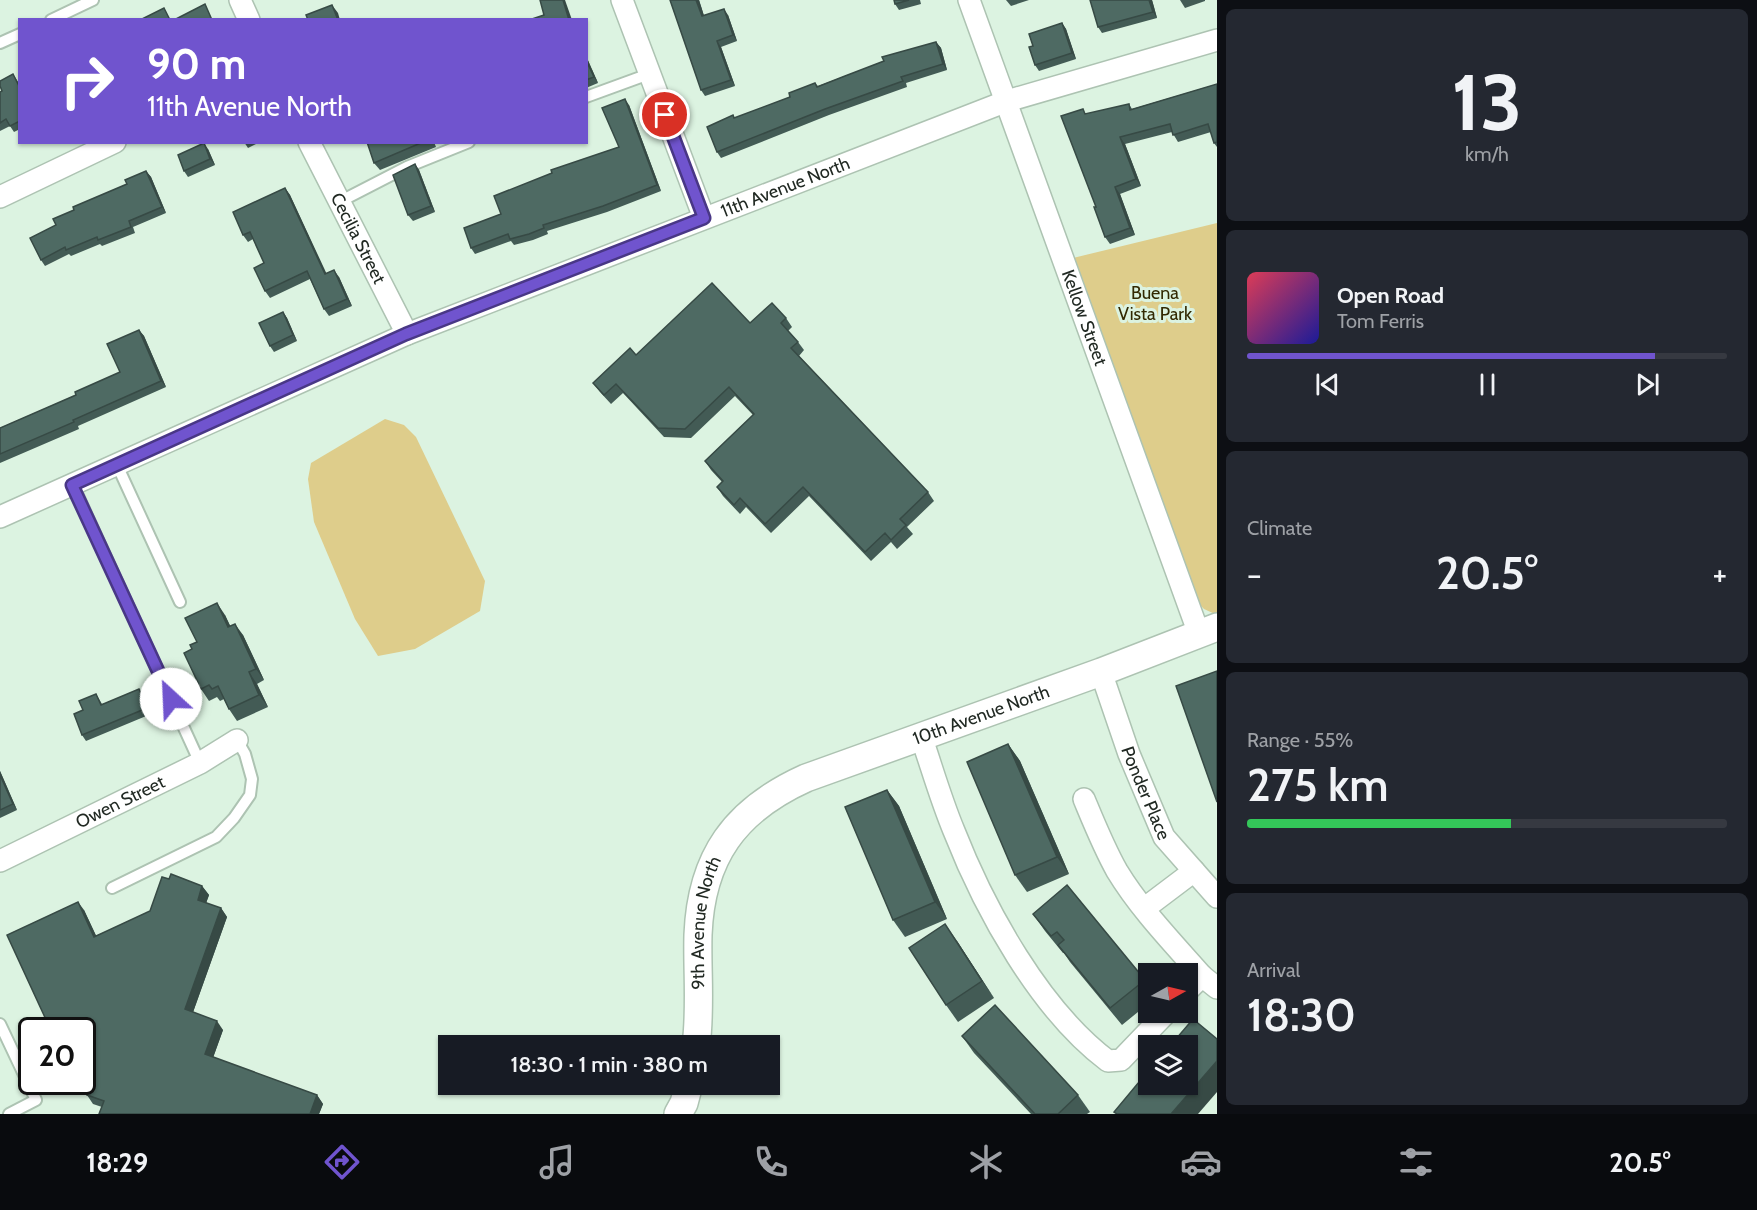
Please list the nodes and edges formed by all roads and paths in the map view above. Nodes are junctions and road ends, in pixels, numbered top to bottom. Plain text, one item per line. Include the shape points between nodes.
1 (93, 0) edge
2 (240, 0) edge
3 (622, 0) edge
4 (969, 0) edge
5 (55, 18) edge
6 (248, 18) edge
7 (18, 35) edge
8 (1217, 40) edge
9 (0, 43) edge
10 (650, 74) junction
11 (588, 97) edge
12 (1007, 101) junction
13 (111, 144) edge
14 (310, 144) edge
15 (464, 144) edge
16 (0, 197) edge
17 (339, 202) junction
18 (704, 218) junction
19 (406, 334) junction
20 (117, 465) junction
21 (72, 485) junction
22 (0, 517) edge
23 (180, 602) dead end
24 (1208, 630) edge
25 (1101, 672) junction
26 (921, 736) junction
27 (237, 740) joint
28 (200, 763) junction
29 (1084, 799) dead end
30 (749, 813) joint
31 (0, 861) edge
32 (1194, 871) junction
33 (112, 888) dead end
34 (1217, 897) edge
35 (1144, 908) junction
36 (1202, 985) edge
37 (1156, 1023) edge
38 (0, 1024) edge
39 (697, 1035) edge
40 (686, 1095) edge
41 (9, 1114) edge
42 (678, 1114) edge

1 - 5 lane
2 - 6 street
3 - 10 street
4 - 12 street, Kellow Street
7 - 9 lane
8 - 12 street, 11th Avenue North
10 - 11 lane
10 - 18 street
12 - 18 street, 11th Avenue North
12 - 24 street, Kellow Street
13 - 16 street
14 - 17 street, Cecilia Street
15 - 17 lane via 406,167
17 - 19 street, Cecilia Street
18 - 19 street, 11th Avenue North
19 - 20 street, 11th Avenue North
20 - 21 street, 11th Avenue North
20 - 23 lane
21 - 22 street, 11th Avenue North
21 - 28 lane
24 - 25 street, 10th Avenue North
25 - 26 street, 10th Avenue North
25 - 32 street, Ponder Place via 1129,754 1164,837
26 - 30 street, 10th Avenue North via 786,787
26 - 37 street via 967,864 1026,971 1055,1009 1108,1061 1121,1060
27 - 28 street, Owen Street
27 - 33 lane via 252,779 249,795 234,818 216,837
28 - 31 street, Owen Street
29 - 35 street via 1118,872
30 - 39 street, 9th Avenue North via 722,845 703,888
32 - 34 street, Ponder Place
32 - 35 street
35 - 36 street
38 - 41 lane via 36,1100
40 - 42 street

